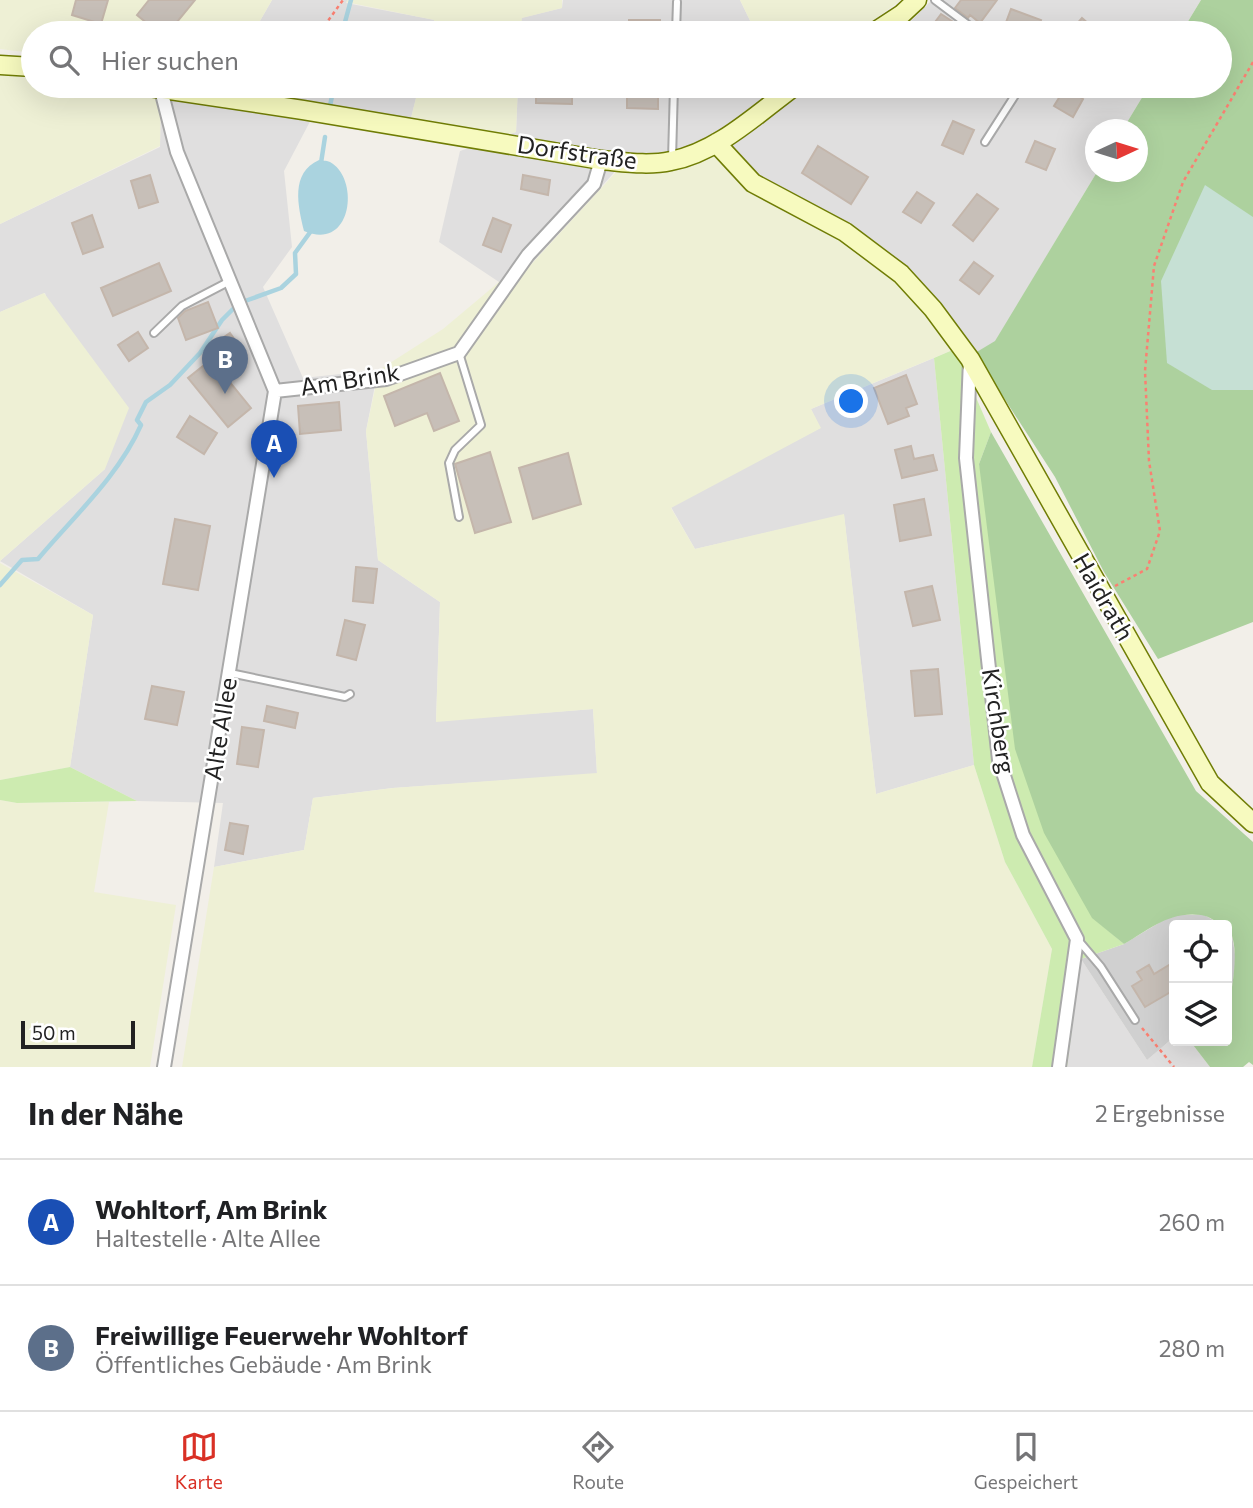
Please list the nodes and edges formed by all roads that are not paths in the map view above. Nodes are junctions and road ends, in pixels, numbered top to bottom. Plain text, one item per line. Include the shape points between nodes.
1 (917, 0) edge
2 (935, 0) edge
3 (677, 2) dead end
4 (676, 21) edge
5 (891, 21) edge
6 (963, 21) edge
7 (0, 65) edge
8 (21, 66) edge
9 (156, 98) edge
10 (221, 98) edge
11 (674, 98) edge
12 (778, 98) edge
13 (1013, 98) edge
14 (985, 142) dead end
15 (716, 143) junction
16 (601, 160) junction
17 (672, 161) junction
18 (230, 281) junction
19 (153, 333) dead end
20 (459, 354) junction
21 (970, 359) junction
22 (275, 391) junction
23 (459, 517) dead end
24 (230, 673) junction
25 (350, 694) dead end
26 (1253, 822) edge
27 (1077, 939) junction
28 (1135, 1020) road end
29 (164, 1067) edge
30 (1059, 1067) edge

1 - 5 street
2 - 6 lane
3 - 4 lane
7 - 8 street
9 - 18 street, Am Brink
10 - 16 street, Dorfstraße
11 - 17 lane
12 - 15 street, Dorfstraße
13 - 14 lane
15 - 17 street, Dorfstraße
15 - 21 street via 753,183 845,232 901,274
16 - 17 street, Dorfstraße
16 - 20 street via 594,184 528,256
18 - 19 lane via 182,306
18 - 22 street, Am Brink
20 - 22 street, Am Brink via 386,379
20 - 23 lane via 481,425 449,463
21 - 26 street, Haidrath via 1210,783
21 - 27 street, Kirchberg via 966,458 999,760 1023,835
22 - 24 street, Alte Allee
24 - 25 lane via 345,697
24 - 29 street, Alte Allee
27 - 28 lane
27 - 30 street

